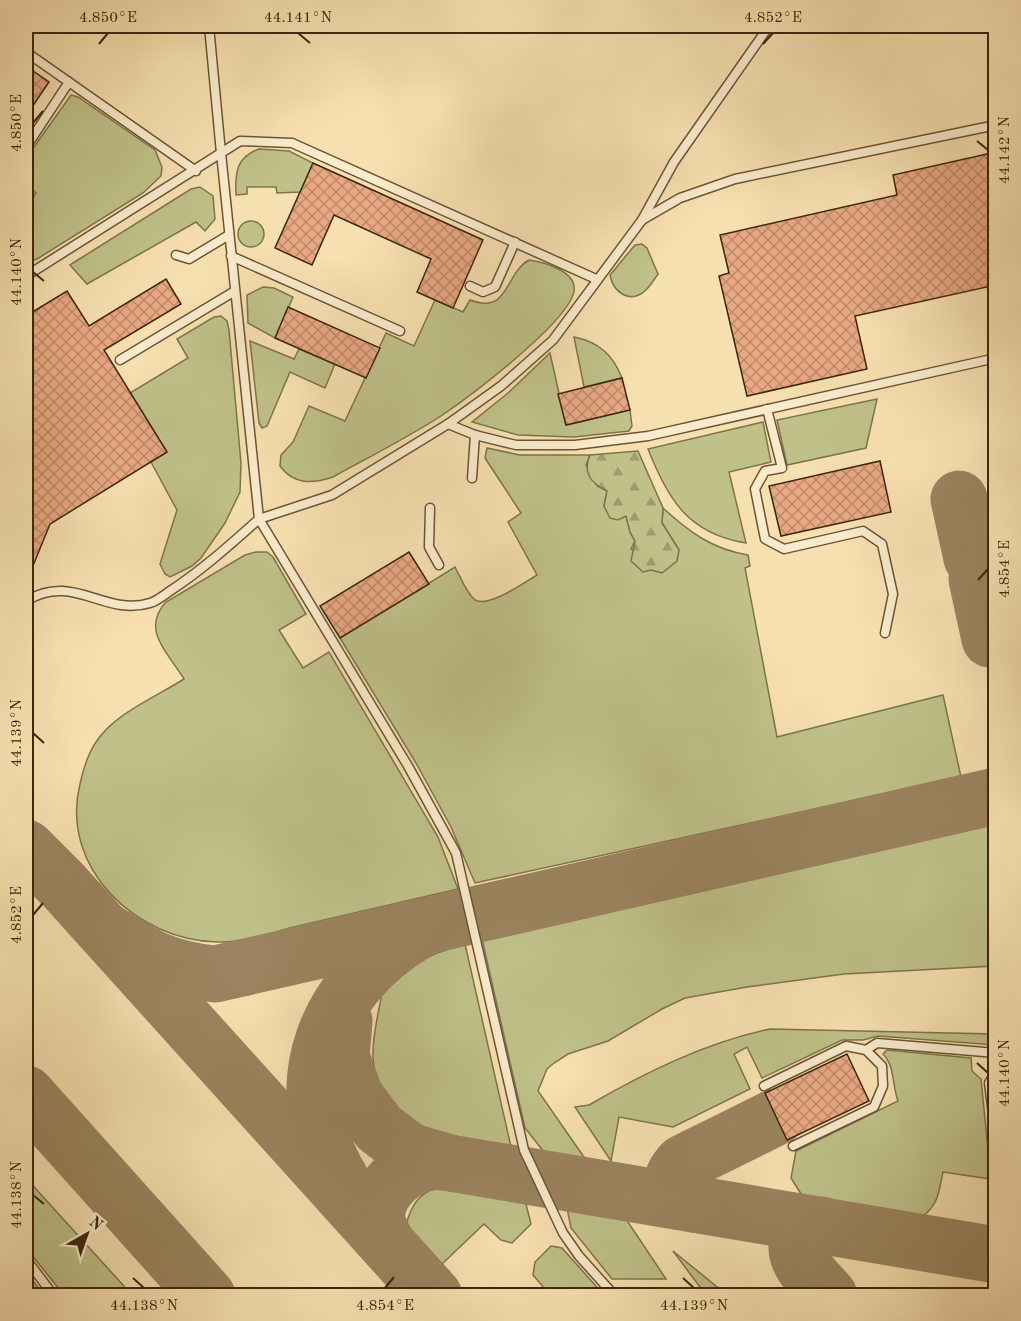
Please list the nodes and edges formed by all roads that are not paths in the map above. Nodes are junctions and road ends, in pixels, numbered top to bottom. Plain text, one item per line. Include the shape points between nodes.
1 (209, 26) edge
2 (769, 26) edge
3 (26, 52) edge
4 (69, 82) junction
5 (996, 125) edge
6 (26, 147) edge
7 (220, 153) junction
8 (196, 171) junction
9 (642, 220) junction
10 (229, 235) junction
11 (515, 242) junction
12 (176, 255) dead end
13 (231, 256) junction
14 (26, 276) edge
15 (596, 279) junction
16 (470, 286) dead end
17 (235, 291) junction
18 (400, 331) dead end
19 (996, 358) edge
20 (120, 360) dead end
21 (767, 409) junction
22 (448, 424) junction
23 (475, 435) junction
24 (472, 478) dead end
25 (430, 508) dead end
26 (259, 519) junction
27 (439, 565) dead end
28 (26, 602) edge
29 (885, 633) dead end
30 (866, 1050) junction
31 (996, 1053) edge
32 (996, 1072) edge
33 (764, 1086) dead end
34 (996, 1137) edge
35 (793, 1146) dead end
36 (26, 1259) edge
37 (54, 1296) edge
38 (615, 1296) edge

1 - 7 lane
2 - 9 lane via 674,162
3 - 4 lane
4 - 6 lane
4 - 8 lane
5 - 9 lane via 735,179 680,198
7 - 8 lane
7 - 10 lane
7 - 11 lane via 240,141 292,143
8 - 14 lane
9 - 15 lane
10 - 12 lane via 189,259
10 - 13 lane
11 - 15 lane
11 - 16 lane via 495,287 483,292
13 - 17 lane
13 - 18 lane
15 - 22 lane via 553,340 501,386
17 - 20 lane
17 - 26 lane
19 - 21 lane
21 - 23 lane via 648,436 576,445 516,445
21 - 29 lane via 782,468 765,471 755,489 765,539 784,549 863,531 882,544 893,594
22 - 23 lane
22 - 26 lane via 332,495
23 - 24 lane
25 - 27 lane via 429,547
26 - 28 lane via 198,573 151,603 126,606 60,590
26 - 38 lane via 456,853 524,1149 563,1233
30 - 31 lane via 878,1043
30 - 33 lane via 846,1046
30 - 35 lane via 882,1066 883,1086 874,1107
32 - 34 lane via 989,1083
36 - 37 lane

